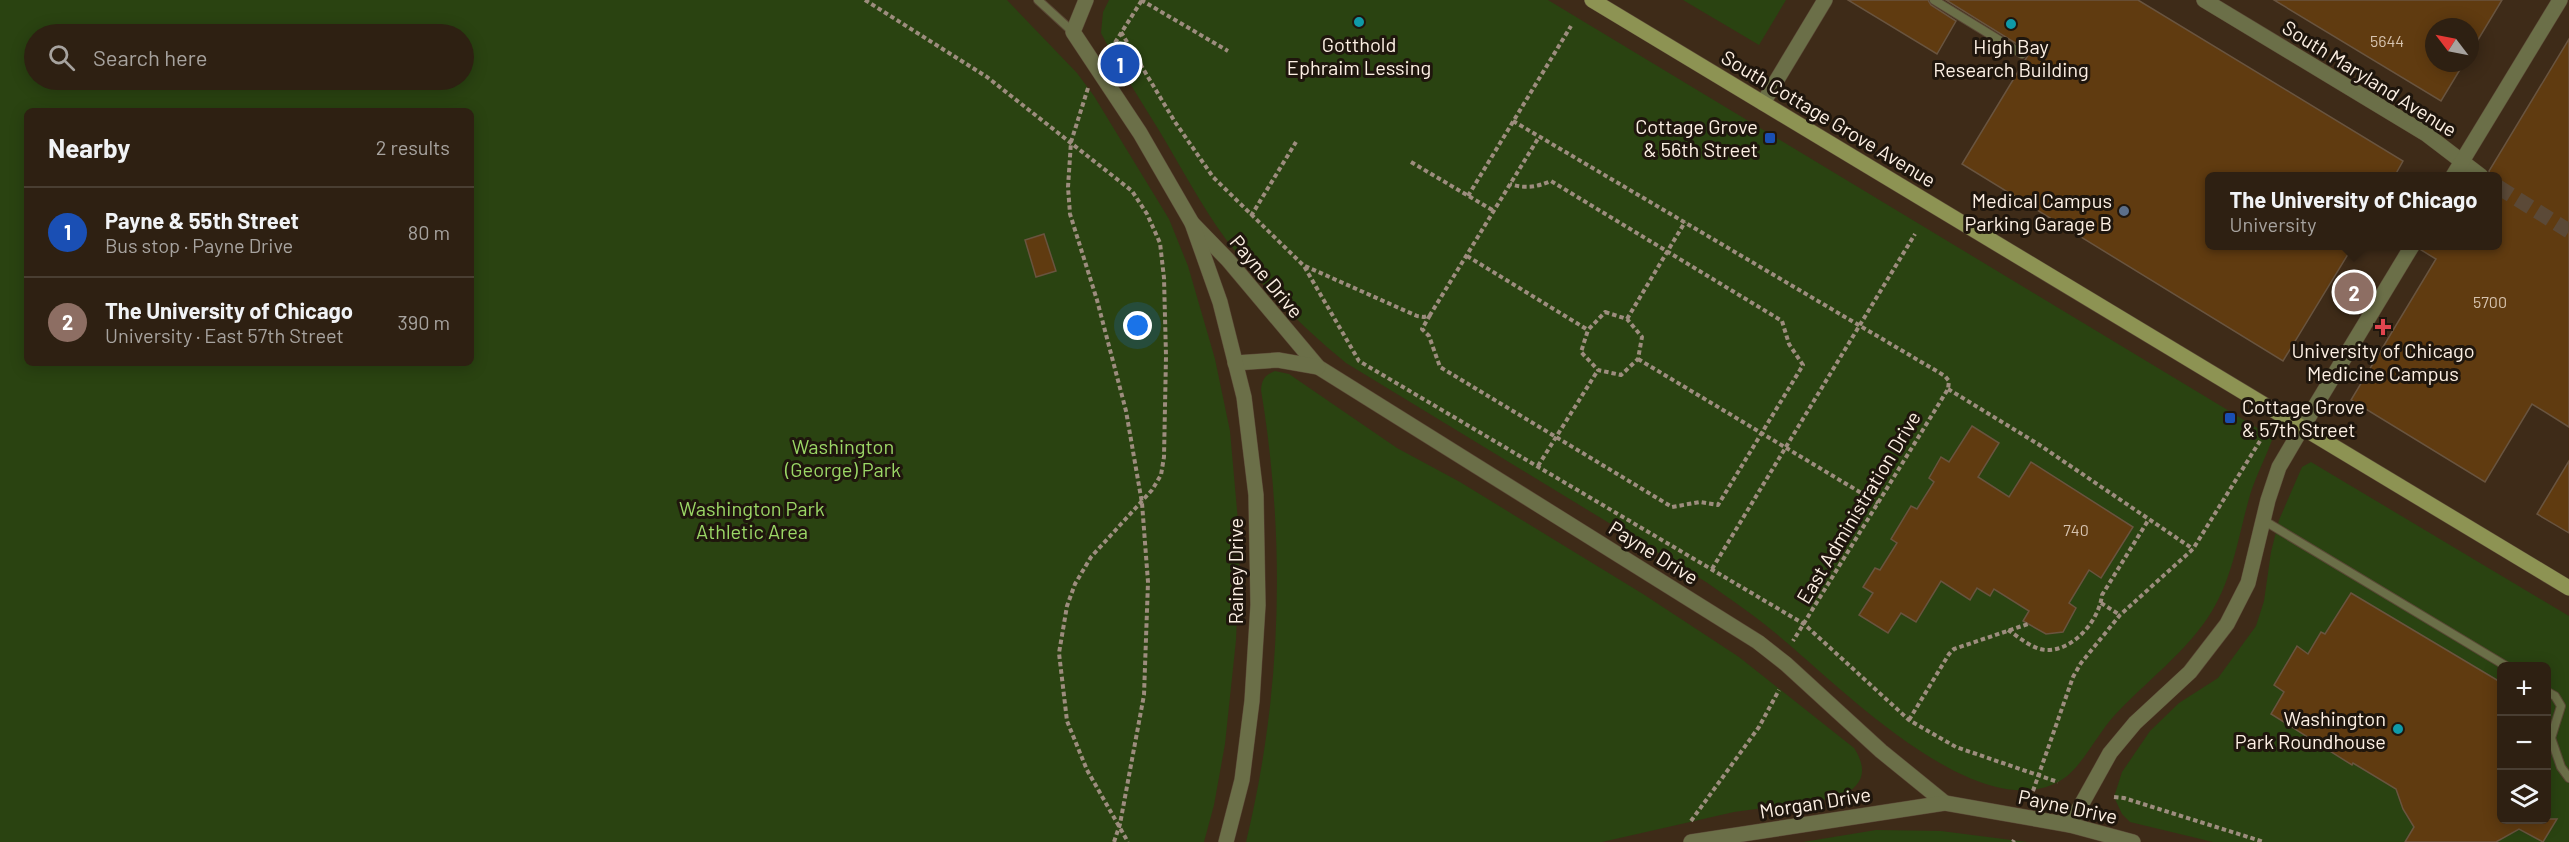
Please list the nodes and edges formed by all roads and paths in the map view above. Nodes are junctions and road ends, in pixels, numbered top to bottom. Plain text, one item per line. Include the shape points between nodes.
1 (864, 0) edge
2 (1038, 0) edge
3 (1086, 0) edge
4 (1142, 0) edge
5 (1592, 0) edge
6 (1825, 0) edge
7 (1934, 0) edge
8 (2204, 0) edge
9 (2560, 0) edge
10 (1571, 26) dead end
11 (1073, 32) junction
12 (1121, 32) junction
13 (1111, 49) dead end
14 (1228, 51) dead end
15 (2022, 54) dead end
16 (1088, 88) dead end
17 (1762, 103) junction
18 (1513, 121) junction
19 (1539, 137) junction
20 (1071, 142) junction
21 (1296, 142) dead end
22 (1411, 162) dead end
23 (2462, 162) junction
24 (2456, 172) edge
25 (2475, 172) edge
26 (1510, 184) junction
27 (1468, 196) junction
28 (1494, 211) junction
29 (1251, 216) junction
30 (1685, 222) junction
31 (1192, 223) junction
32 (1915, 234) dead end
33 (2410, 250) edge
34 (1667, 252) junction
35 (1467, 256) junction
36 (1304, 266) junction
37 (1220, 302) joint
38 (1430, 315) junction
39 (1627, 319) junction
40 (1860, 326) junction
41 (1588, 330) junction
42 (1638, 359) junction
43 (1235, 363) junction
44 (1318, 367) junction
45 (1598, 370) junction
46 (1948, 389) junction
47 (2302, 428) junction
48 (1761, 434) junction
49 (1557, 437) junction
50 (2260, 441) dead end
51 (1785, 448) junction
52 (1538, 466) junction
53 (1142, 503) junction
54 (1878, 503) junction
55 (2149, 519) junction
56 (2263, 520) junction
57 (2193, 549) junction
58 (1712, 569) junction
59 (2569, 588) edge
60 (2101, 603) junction
61 (2120, 615) junction
62 (1804, 624) junction
63 (2028, 624) dead end
64 (2008, 630) junction
65 (1793, 641) dead end
66 (2499, 662) edge
67 (1779, 690) dead end
68 (2551, 694) edge
69 (1909, 720) junction
70 (2039, 776) junction
71 (2569, 778) edge
72 (2058, 782) dead end
73 (2033, 791) dead end
74 (2114, 797) dead end
75 (1945, 803) junction
76 (1691, 821) dead end
77 (1120, 824) junction
78 (2070, 825) junction
79 (1114, 842) edge
80 (1128, 842) edge
81 (1226, 842) edge
82 (1691, 842) edge
83 (2133, 842) edge
84 (2264, 842) edge

1 - 20 path via 987,77
2 - 11 lane, Payne Drive
3 - 11 street
4 - 12 path
4 - 14 path
5 - 17 main road, South Cottage Grove Avenue
6 - 17 street
7 - 15 lane
8 - 23 street, South Maryland Avenue via 2426,135
9 - 23 street
10 - 18 path
11 - 31 street, Payne Drive via 1140,133
12 - 13 path
12 - 29 path via 1213,177
16 - 20 path
17 - 47 main road, South Cottage Grove Avenue
18 - 19 path
18 - 27 path
19 - 26 path
19 - 30 path
20 - 53 path via 1070,214 1126,411
20 - 53 path via 1132,191 1160,243 1166,345 1164,457 1161,475
21 - 29 path
22 - 27 path
23 - 24 street
23 - 25 street, South Maryland Avenue
26 - 28 path
26 - 34 path via 1521,188 1551,181
27 - 28 path
28 - 35 path
29 - 36 path
30 - 34 path
30 - 40 path
31 - 37 street, Payne Drive
31 - 44 street, Payne Drive
32 - 40 path
33 - 47 street
34 - 39 path
34 - 48 path via 1782,321 1789,345 1803,365
35 - 38 path
35 - 41 path
36 - 38 path via 1417,316
36 - 52 path via 1359,361
37 - 43 street, Rainey Drive
38 - 49 path via 1422,329 1429,336 1440,367
39 - 41 path via 1605,312
39 - 42 path via 1642,337
40 - 46 path via 1945,376
40 - 51 path
41 - 45 path via 1581,352
42 - 45 path via 1621,375
42 - 48 path
43 - 44 street via 1278,360
43 - 81 street, Rainey Drive via 1244,397 1256,495 1258,605 1242,780
44 - 75 street, Payne Drive via 1758,642
45 - 49 path
46 - 54 path, East Administration Drive
46 - 55 path
47 - 56 street via 2279,467
47 - 59 main road, South Cottage Grove Avenue
48 - 49 path via 1718,505 1700,502 1672,507
48 - 51 path
49 - 52 path
50 - 57 path
51 - 54 path
51 - 58 path
52 - 58 path
53 - 77 path via 1148,582 1144,695
53 - 77 path via 1091,557 1075,584 1059,653 1067,721 1087,770
54 - 62 path, East Administration Drive
55 - 57 path
55 - 60 path via 2102,595
56 - 66 lane
56 - 78 street via 2248,583 2228,624 2190,672 2135,723 2110,753
57 - 61 path
58 - 62 path
60 - 61 path
60 - 64 path via 2083,633 2060,648 2044,650
61 - 70 path via 2073,677
62 - 65 path, East Administration Drive
62 - 69 path
63 - 64 path
64 - 69 path via 1948,654
67 - 76 path via 1759,727
68 - 71 lane via 2561,706 2551,738
69 - 70 path via 1956,747
70 - 72 path
70 - 73 path
74 - 84 path
75 - 78 street, Payne Drive
75 - 82 street, Morgan Drive
77 - 79 path
77 - 80 path
78 - 83 street, Payne Drive

